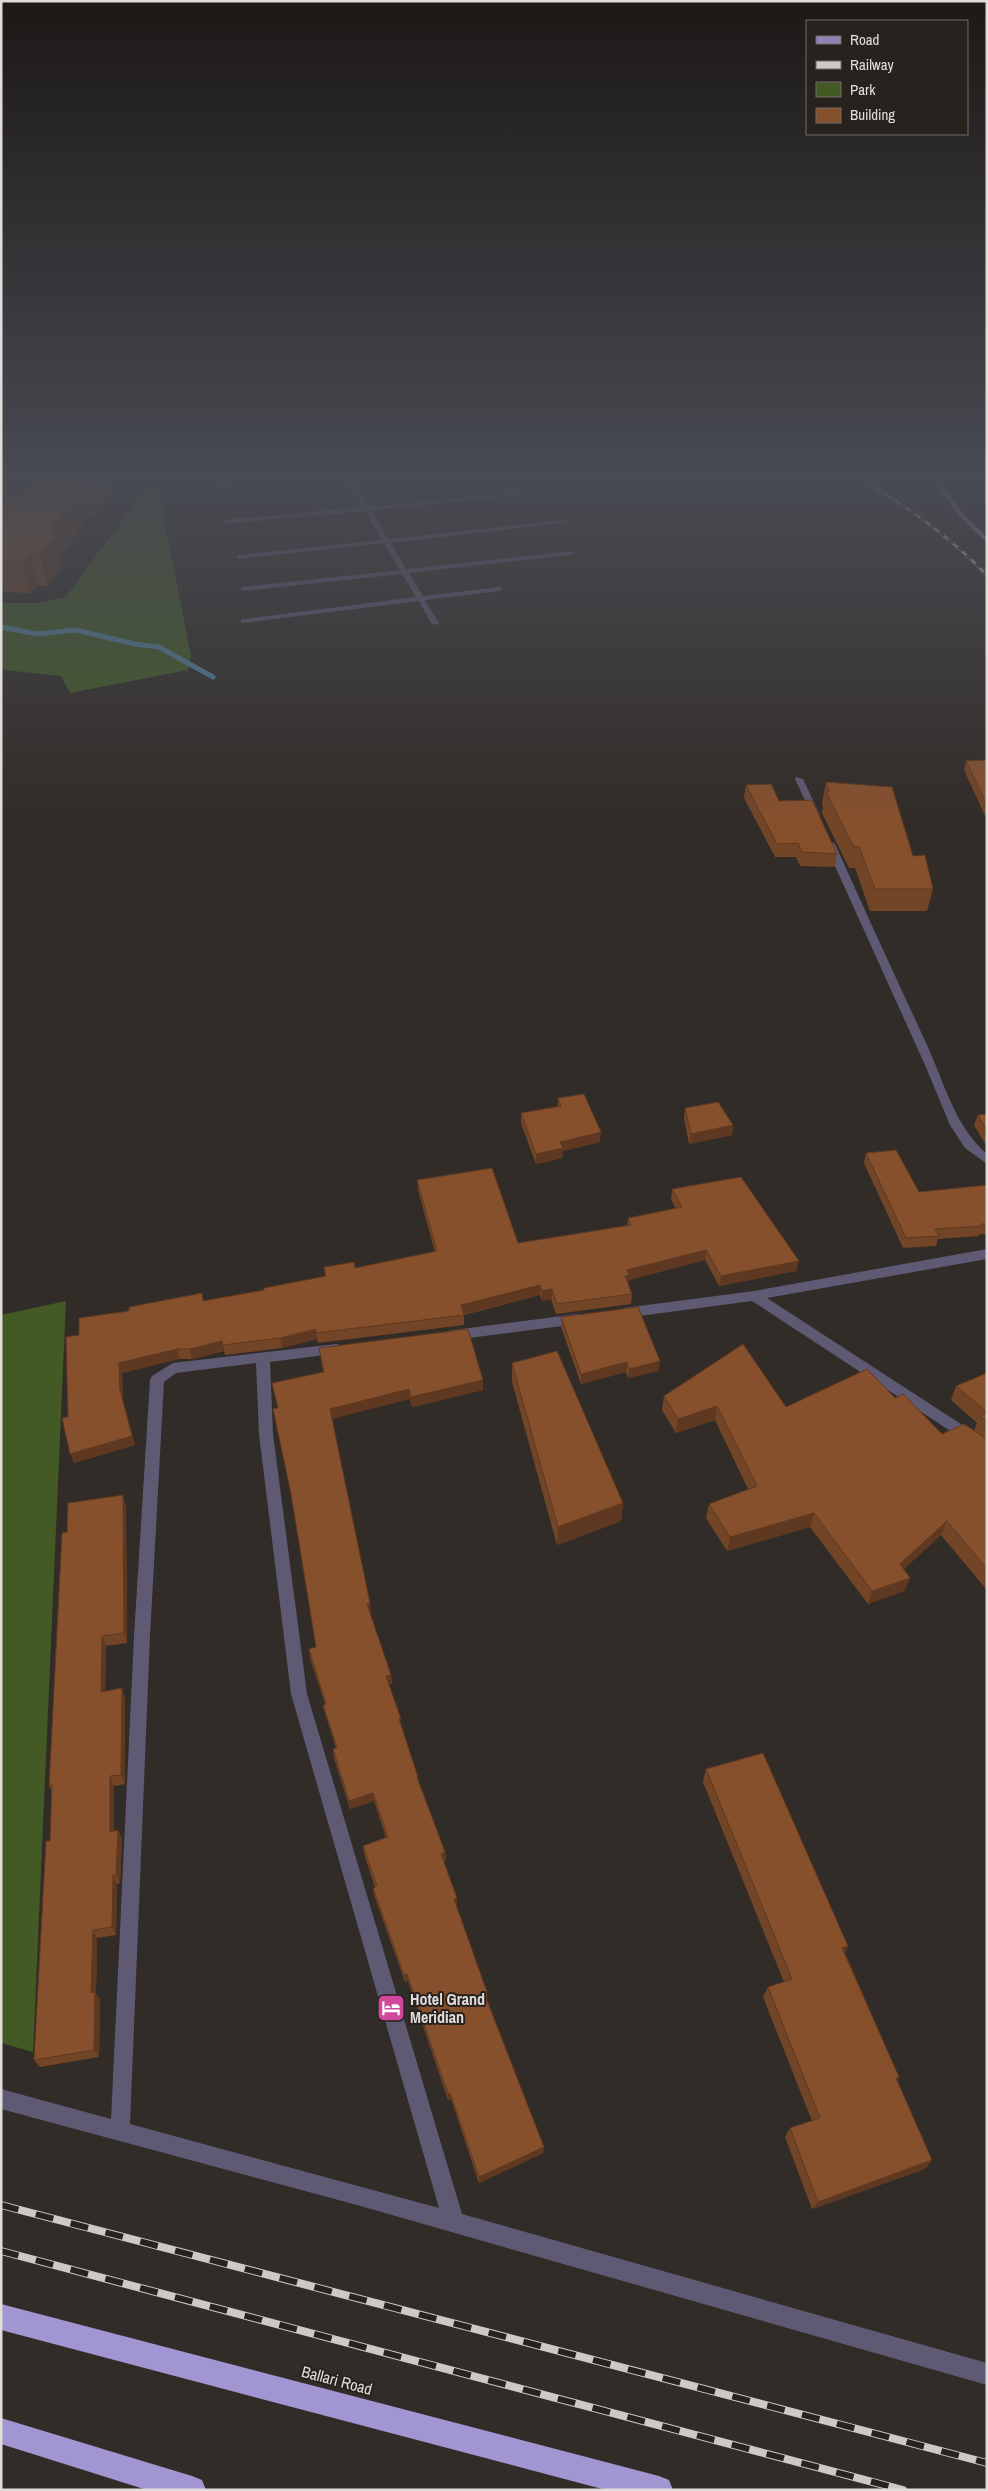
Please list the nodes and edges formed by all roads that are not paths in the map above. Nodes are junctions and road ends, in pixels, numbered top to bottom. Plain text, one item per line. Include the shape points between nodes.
1 (414, 589) edge
2 (497, 589) edge
3 (421, 600) junction
4 (244, 621) dead end
5 (435, 624) dead end
6 (799, 779) dead end
7 (987, 1160) edge
8 (987, 1254) edge
9 (754, 1296) junction
10 (437, 1337) edge
11 (349, 1348) edge
12 (263, 1358) junction
13 (987, 1449) edge
14 (1, 2099) edge
15 (120, 2131) junction
16 (454, 2223) junction
17 (1, 2317) edge
18 (987, 2374) edge
19 (1, 2431) edge
20 (192, 2490) edge
21 (659, 2490) edge

1 - 3 street
2 - 3 street
3 - 4 street
3 - 5 street
6 - 7 street via 956,1125 969,1145
8 - 9 street
9 - 10 street
9 - 13 street
11 - 12 street
12 - 15 street via 174,1368 157,1380 141,1646
12 - 16 street via 266,1434 299,1694
14 - 15 street
15 - 16 street
16 - 18 street
17 - 21 highway, Ballari Road
19 - 20 highway

